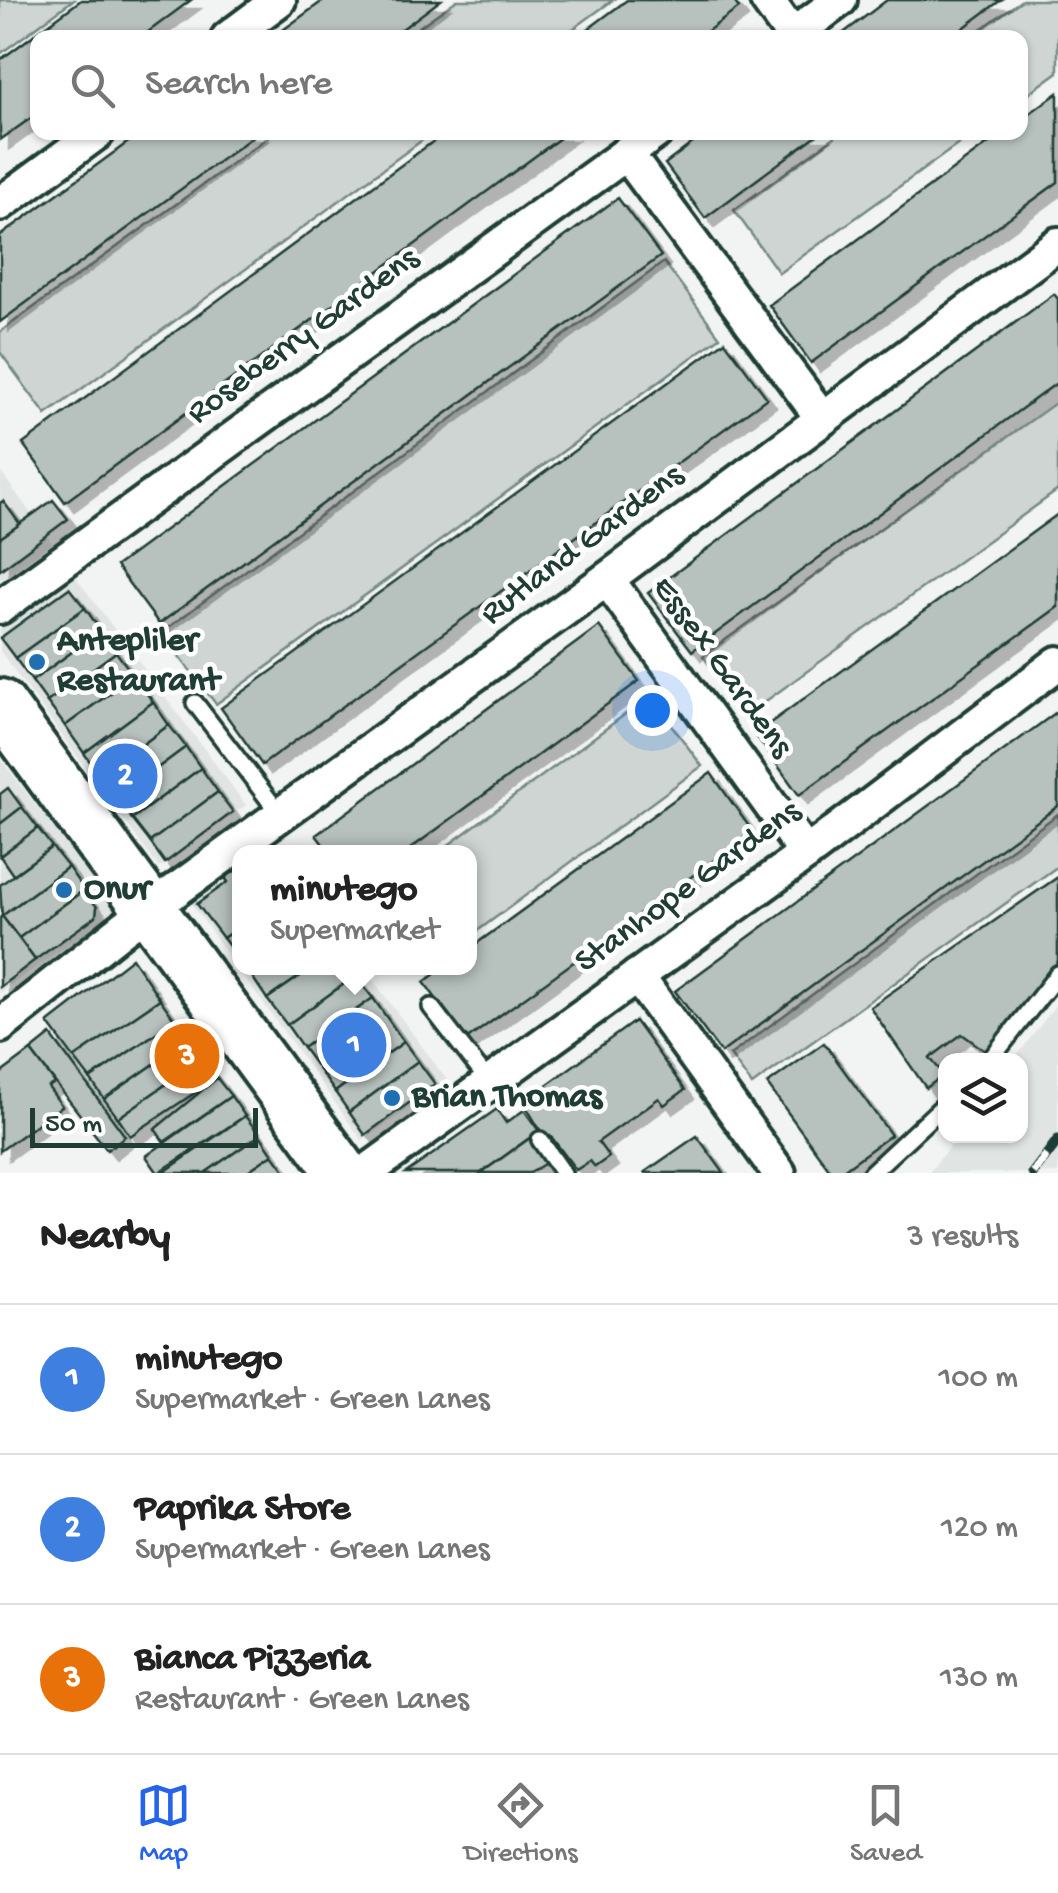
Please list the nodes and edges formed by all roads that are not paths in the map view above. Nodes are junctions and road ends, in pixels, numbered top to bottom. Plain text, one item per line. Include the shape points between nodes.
1 (279, 0) edge
2 (766, 0) edge
3 (840, 0) edge
4 (239, 30) edge
5 (787, 30) edge
6 (799, 30) edge
7 (87, 140) edge
8 (645, 140) edge
9 (626, 153) junction
10 (0, 204) edge
11 (1055, 254) edge
12 (822, 418) junction
13 (606, 579) junction
14 (0, 607) edge
15 (1058, 663) edge
16 (195, 703) dead end
17 (0, 705) edge
18 (282, 817) junction
19 (243, 845) edge
20 (232, 853) edge
21 (806, 854) junction
22 (154, 910) junction
23 (1058, 974) edge
24 (636, 976) junction
25 (431, 1006) dead end
26 (0, 1026) edge
27 (996, 1053) edge
28 (489, 1082) junction
29 (938, 1110) edge
30 (540, 1140) dead end
31 (343, 1173) edge
32 (365, 1173) edge
33 (563, 1173) edge
34 (779, 1173) edge
35 (871, 1173) edge

1 - 4 street
2 - 5 street
3 - 6 street
7 - 10 street
8 - 9 street, Roseberry Gardens
9 - 12 street
9 - 14 street, Roseberry Gardens
11 - 12 street, Rutland Gardens
12 - 13 street, Rutland Gardens
13 - 18 street, Rutland Gardens
13 - 21 street, Essex Gardens
15 - 21 street, Stanhope Gardens
16 - 18 lane
17 - 22 main road
18 - 19 street, Rutland Gardens
20 - 22 street, Rutland Gardens
21 - 24 street, Stanhope Gardens
22 - 26 street, Rutland Gardens
22 - 31 main road
23 - 27 lane
24 - 28 street, Stanhope Gardens
24 - 34 street
25 - 28 lane
28 - 32 street, Stanhope Gardens
29 - 35 lane
30 - 33 lane

